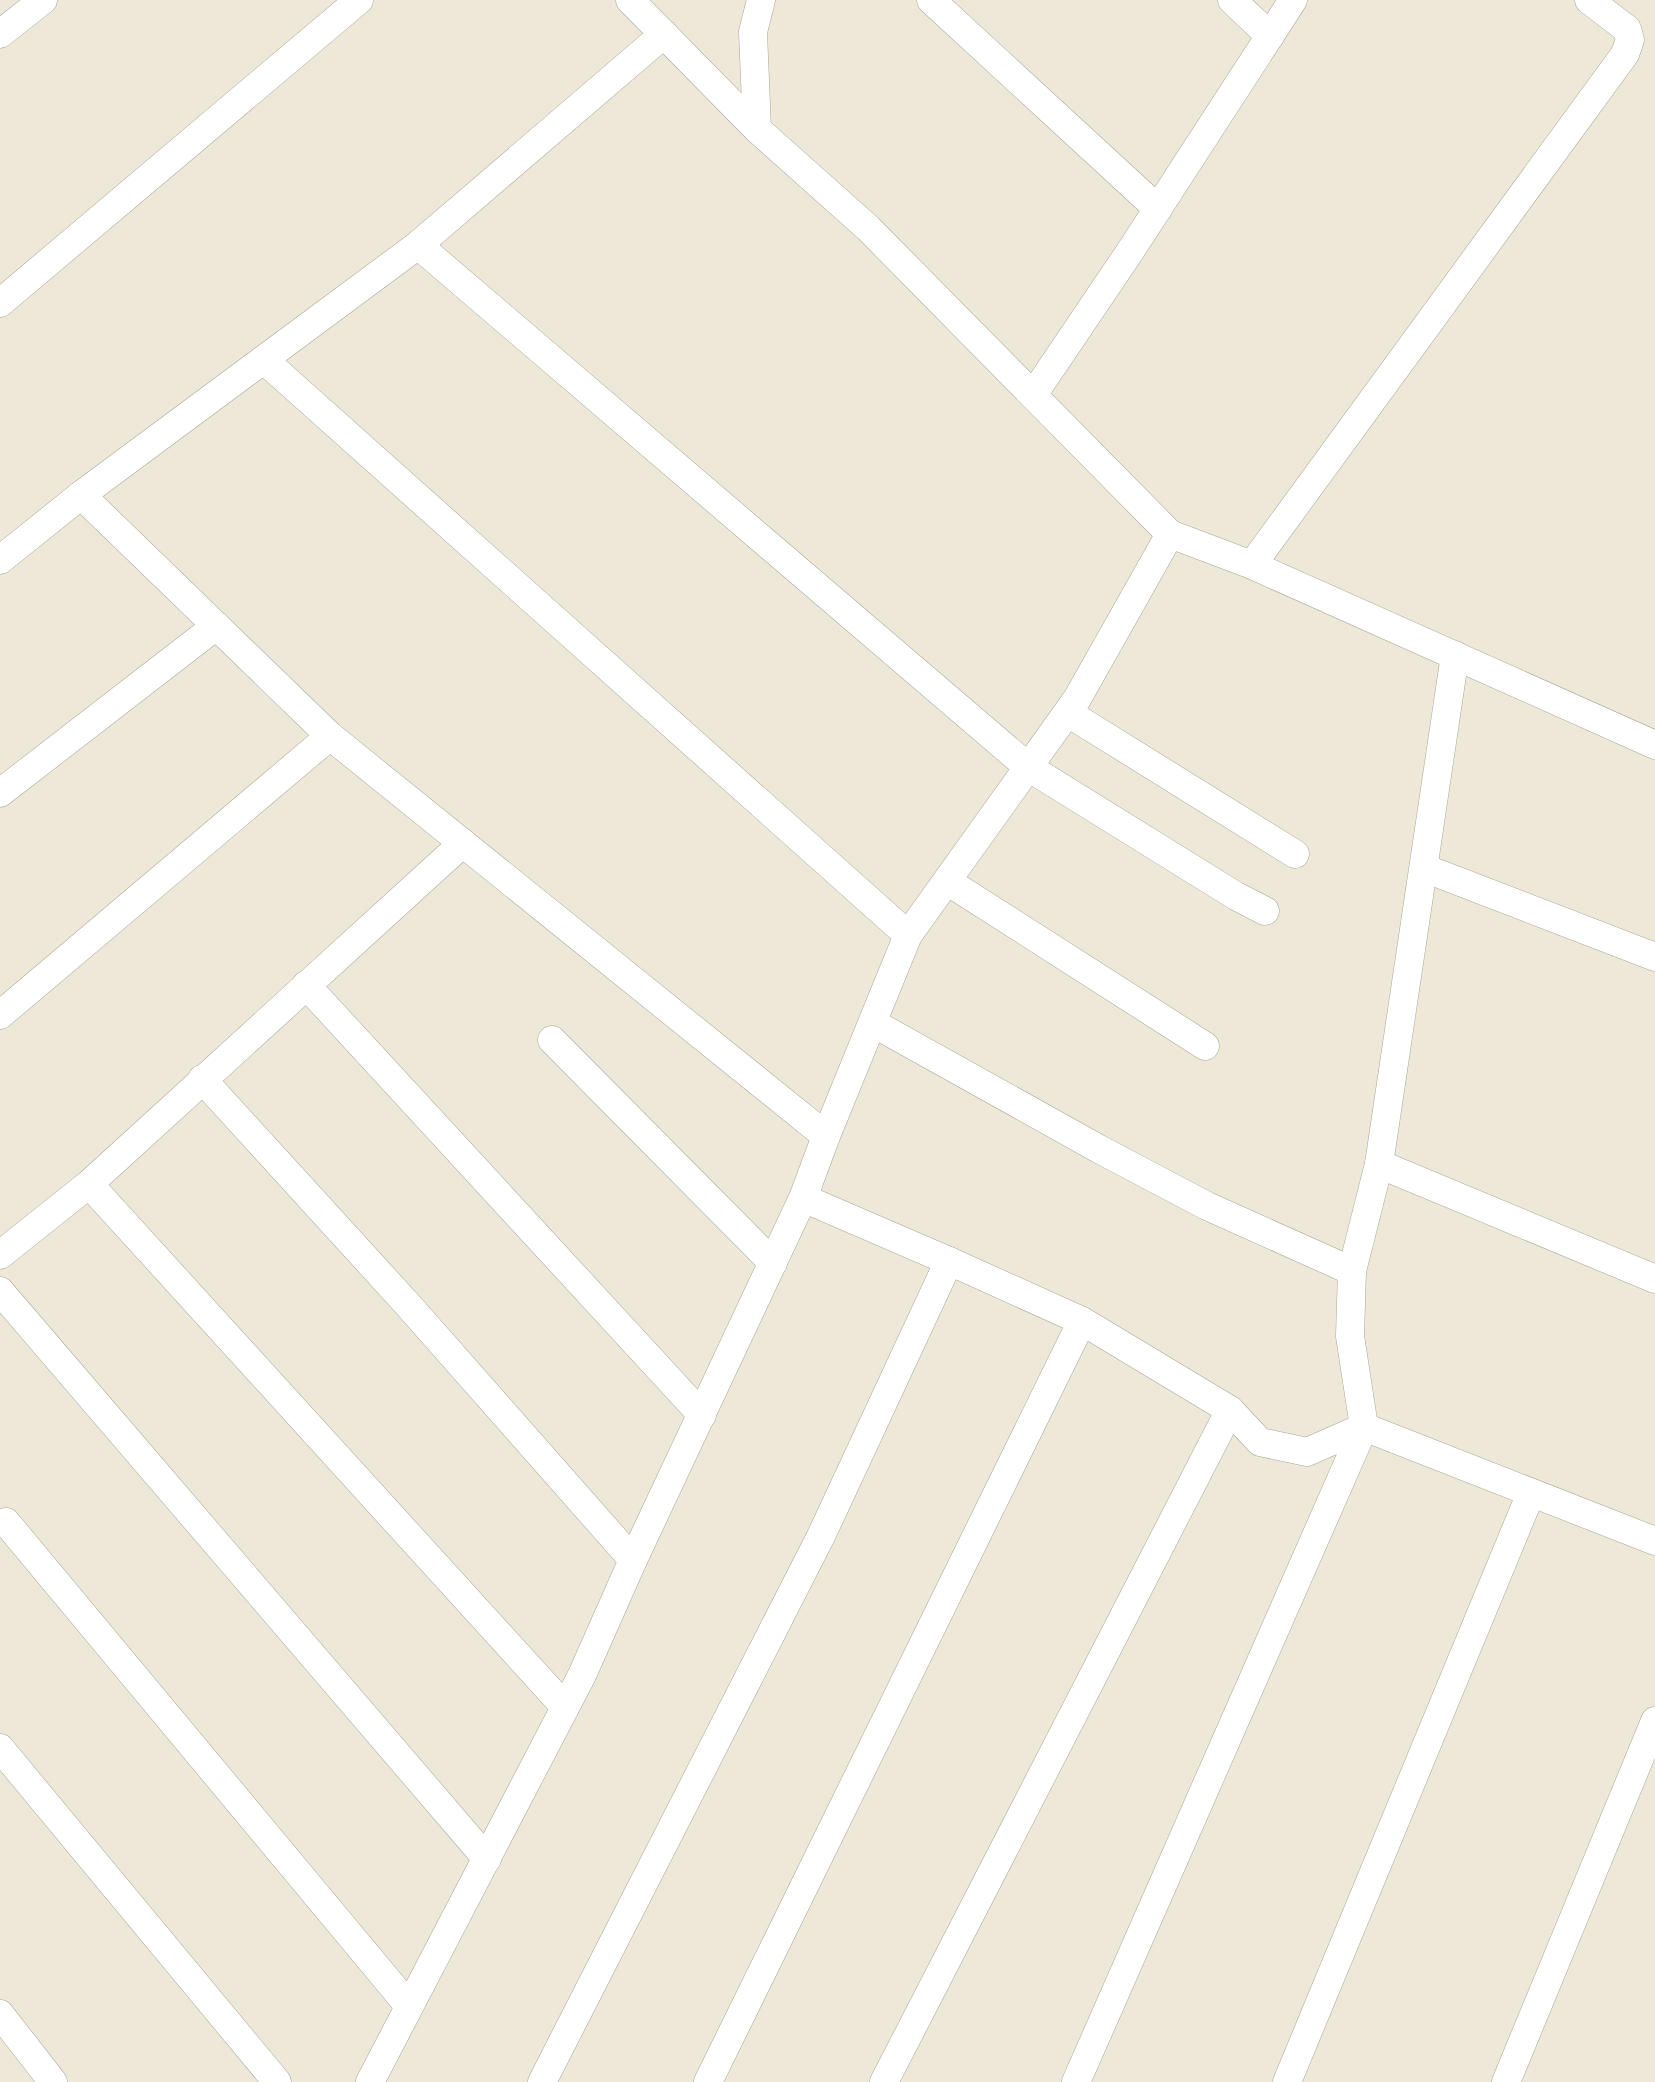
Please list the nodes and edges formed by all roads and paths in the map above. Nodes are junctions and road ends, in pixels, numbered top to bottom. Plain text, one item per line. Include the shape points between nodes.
1 (43, 0) edge
2 (359, 0) edge
3 (630, 0) edge
4 (761, 0) edge
5 (931, 0) edge
6 (1232, 0) edge
7 (1293, 0) edge
8 (1588, 0) edge
9 (0, 34) edge
10 (664, 34) junction
11 (1270, 36) junction
12 (757, 129) junction
13 (1158, 209) junction
14 (418, 245) junction
15 (0, 303) edge
16 (264, 360) junction
17 (1033, 395) junction
18 (81, 496) junction
19 (1170, 534) junction
20 (0, 560) edge
21 (1252, 565) junction
22 (216, 626) junction
23 (1454, 655) junction
24 (1068, 713) junction
25 (330, 736) junction
26 (1655, 745) edge
27 (1028, 767) junction
28 (0, 793) edge
29 (463, 843) junction
30 (1295, 854) dead end
31 (1424, 868) junction
32 (946, 881) junction
33 (1265, 911) dead end
34 (908, 935) junction
35 (1655, 957) edge
36 (306, 986) junction
37 (0, 1015) edge
38 (873, 1023) junction
39 (552, 1040) dead end
40 (1205, 1046) dead end
41 (202, 1079) junction
42 (826, 1136) junction
43 (1379, 1164) junction
44 (89, 1184) junction
45 (803, 1198) junction
46 (0, 1255) edge
47 (949, 1260) junction
48 (774, 1263) junction
49 (1352, 1271) junction
50 (1655, 1278) edge
51 (0, 1291) edge
52 (1082, 1321) junction
53 (1230, 1410) junction
54 (702, 1415) junction
55 (1364, 1427) junction
56 (1530, 1493) junction
57 (6, 1522) dead end
58 (1655, 1541) edge
59 (633, 1560) junction
60 (565, 1707) junction
61 (1655, 1721) edge
62 (0, 1748) edge
63 (486, 1859) junction
64 (409, 2006) junction
65 (0, 2014) edge
66 (53, 2082) edge
67 (277, 2082) edge
68 (370, 2082) edge
69 (542, 2082) edge
70 (708, 2082) edge
71 (884, 2082) edge
72 (1076, 2082) edge
73 (1287, 2082) edge
74 (1506, 2082) edge

1 - 9 street
2 - 15 street
3 - 10 street
4 - 12 street via 753,32
5 - 13 street
6 - 11 street
7 - 11 street
8 - 21 street via 1627,29 1630,40 1625,54
10 - 12 street
10 - 14 street
11 - 13 street
12 - 17 street via 868,228
13 - 17 street
14 - 16 street
14 - 27 street
16 - 18 street
16 - 34 street
17 - 19 street
18 - 20 street
18 - 22 street
19 - 21 street
19 - 24 street
21 - 23 street
22 - 25 street
22 - 28 street
23 - 26 street
23 - 31 street
24 - 27 street
24 - 30 street
25 - 29 street
25 - 37 street
27 - 32 street
27 - 33 street
29 - 36 street
29 - 42 street
31 - 35 street
31 - 43 street
32 - 34 street
32 - 40 street
34 - 38 street
36 - 41 street
36 - 54 street
38 - 42 street
38 - 49 street via 1207,1206
39 - 48 street
41 - 44 street
41 - 59 street via 409,1306
42 - 45 street
43 - 49 street
43 - 50 street
44 - 46 street
44 - 60 street
45 - 47 street
45 - 48 street
47 - 52 street
47 - 69 street via 821,1536
48 - 54 street
49 - 55 street via 1350,1336
51 - 63 street
52 - 53 street
52 - 70 street
53 - 55 street via 1260,1442 1307,1452
53 - 71 street
54 - 59 street
55 - 56 street
55 - 72 street
56 - 58 street
56 - 73 street
57 - 64 street
59 - 60 street
60 - 63 street
61 - 74 street
62 - 67 street
63 - 64 street
64 - 68 street
65 - 66 street

